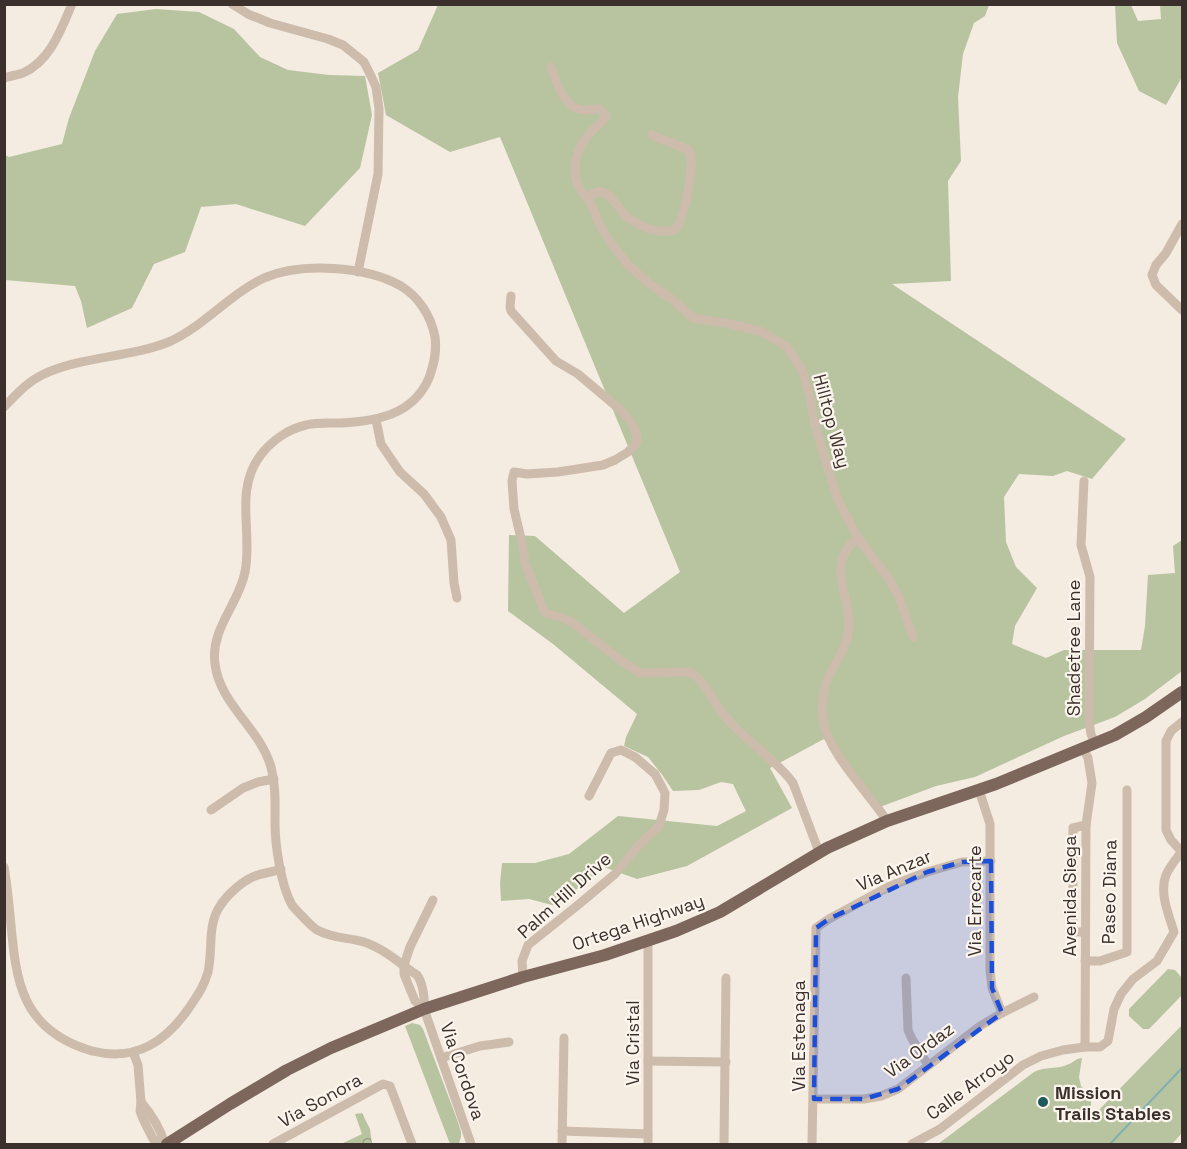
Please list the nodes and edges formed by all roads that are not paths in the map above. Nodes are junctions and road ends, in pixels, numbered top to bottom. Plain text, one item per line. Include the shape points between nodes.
1 (72, 4) edge
2 (232, 4) edge
3 (552, 67) dead end
4 (4, 78) edge
5 (652, 135) dead end
6 (589, 200) junction
7 (1182, 224) edge
8 (358, 272) junction
9 (511, 296) dead end
10 (1182, 310) edge
11 (4, 407) edge
12 (376, 420) junction
13 (1084, 481) dead end
14 (858, 538) junction
15 (457, 598) dead end
16 (914, 637) dead end
17 (1182, 692) edge
18 (1182, 722) edge
19 (1089, 746) junction
20 (274, 779) junction
21 (979, 790) junction
22 (1127, 790) dead end
23 (589, 796) dead end
24 (211, 810) dead end
25 (887, 821) junction
26 (1182, 851) edge
27 (819, 852) junction
28 (991, 861) junction
29 (4, 867) edge
30 (281, 870) junction
31 (433, 900) dead end
32 (816, 928) joint
33 (648, 942) junction
34 (1085, 962) junction
35 (404, 965) junction
36 (523, 977) junction
37 (726, 978) dead end
38 (906, 978) dead end
39 (1034, 997) dead end
40 (424, 1009) junction
41 (1002, 1013) junction
42 (564, 1038) dead end
43 (509, 1042) dead end
44 (1085, 1047) junction
45 (134, 1053) junction
46 (441, 1058) junction
47 (648, 1061) junction
48 (726, 1062) junction
49 (928, 1065) junction
50 (814, 1099) junction
51 (562, 1131) junction
52 (648, 1134) junction
53 (165, 1144) edge
54 (273, 1144) edge
55 (412, 1144) edge
56 (471, 1144) edge
57 (562, 1144) edge
58 (648, 1144) edge
59 (724, 1144) edge
60 (812, 1144) edge
61 (912, 1144) edge

1 - 4 street via 51,49 24,73
2 - 8 street via 270,23 343,45 364,62 372,79 379,109 378,174
3 - 6 street, Hilltop Way via 569,103 584,110 599,109 606,115 578,152 574,170 579,188
5 - 6 street via 687,149 691,155 684,208 676,228 656,231 630,219 603,192 594,193
6 - 14 street, Hilltop Way via 628,265 693,318 760,331 786,346 802,370 837,498
7 - 10 street via 1152,275 1156,285
8 - 11 street, Via Cordova via 304,269 263,279 170,341 51,371 25,386
8 - 12 street, Via Cordova via 400,286 417,299 428,314 435,340 433,368 425,386 410,403
9 - 27 street via 511,311 552,357 623,412 637,436 633,448 603,465 558,472 514,472 514,509 525,563 545,613 573,623 640,672 690,672 697,676 736,728 787,774
12 - 15 street via 381,444 400,472 441,517 451,540
12 - 20 street, Via Cordova via 296,428 267,448 248,480 245,572 219,633 214,662 222,688 259,740
13 - 19 street, Shadetree Lane via 1082,545 1090,577
14 - 16 street, Hilltop Way via 889,579
14 - 25 street via 843,557 840,580 849,627 843,650 826,683 823,720 845,765
17 - 19 main road, Ortega Highway via 1115,735
18 - 26 street via 1166,741 1166,830
19 - 21 main road, Ortega Highway
19 - 34 street, Avenida Siega via 1092,783 1086,825 1073,828 1073,932 1085,932
20 - 24 street via 243,788
20 - 30 street, Via Cordova
21 - 25 main road, Ortega Highway
21 - 28 street, Via Errecarte via 990,824
22 - 34 street, Paseo Diana via 1127,952
23 - 36 street, Palm Hill Drive via 610,753 621,750 655,774 665,793 663,816 659,826 615,873 528,945 522,961
25 - 27 main road, Ortega Highway
26 - 44 street, Calle Arroyo via 1165,877 1163,888 1174,932 1157,960 1121,994 1108,1041 1100,1047
27 - 33 main road, Ortega Highway via 720,912
28 - 32 street, Via Anzar via 962,862 890,886
28 - 41 street, Via Errecarte via 990,971
29 - 45 street via 11,973 14,992 27,1016 53,1037 91,1051
30 - 35 street, Via Cordova via 293,907 314,928 338,939 361,941
30 - 45 street via 255,876 220,905 204,987 170,1032
31 - 35 street
32 - 50 street, Via Estenaga
33 - 36 main road, Ortega Highway
33 - 47 street, Via Cristal
34 - 44 street, Avenida Siega
35 - 40 street, Via Cordova via 416,974 425,998
36 - 40 main road, Ortega Highway
37 - 48 street
38 - 49 street via 908,1030
39 - 41 street, Via Ordaz
40 - 46 street, Via Cordova
40 - 53 main road, Ortega Highway via 287,1070
41 - 49 street, Via Ordaz
42 - 51 street
43 - 46 street
44 - 61 street, Calle Arroyo via 1041,1056 1023,1065 940,1129
45 - 53 street via 141,1102
46 - 56 street, Via Cordova
47 - 48 street
47 - 52 street, Via Cristal
48 - 59 street
49 - 50 street, Via Ordaz via 898,1089 881,1096 864,1100
50 - 60 street, Via Estenaga
51 - 52 street
51 - 57 street
52 - 58 street, Via Cristal
54 - 55 street, Via Sonora via 383,1084 390,1086

